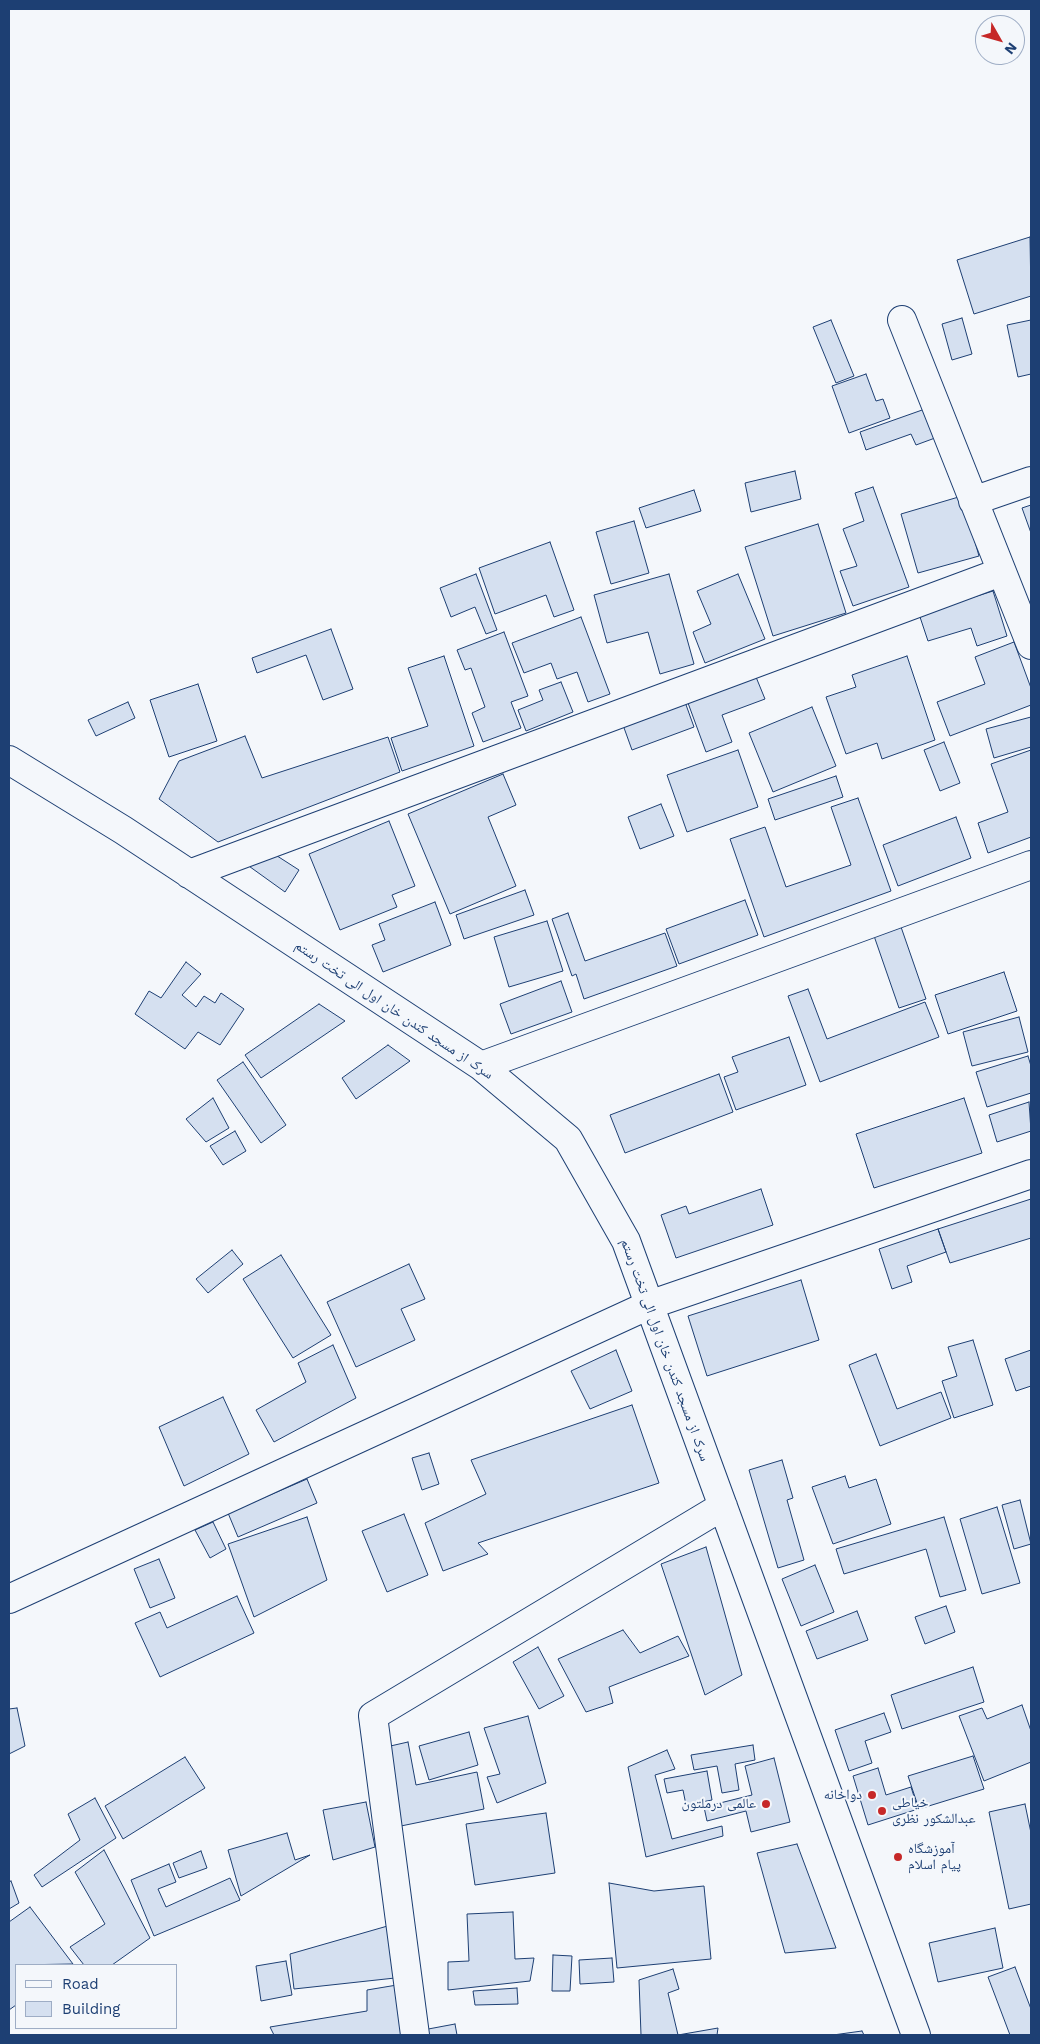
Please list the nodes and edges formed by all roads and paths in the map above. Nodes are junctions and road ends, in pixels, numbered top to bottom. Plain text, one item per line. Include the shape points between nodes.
1 (902, 320) dead end
2 (1031, 481) edge
3 (973, 501) junction
4 (1001, 572) junction
5 (1031, 645) edge
6 (9, 760) edge
7 (1031, 865) edge
8 (189, 874) junction
9 (481, 1066) junction
10 (1031, 1174) edge
11 (649, 1304) junction
12 (723, 1506) junction
13 (9, 1599) edge
14 (414, 2035) edge
15 (916, 2035) edge

1 - 3 street
2 - 3 street
3 - 4 street
4 - 5 street
4 - 8 street
6 - 8 street, سرک از مسجد کندن خان اول الی تخت رستم
7 - 9 street
8 - 9 street, سرک از مسجد کندن خان اول الی تخت رستم
9 - 11 street, سرک از مسجد کندن خان اول الی تخت رستم via 568,1139 626,1241
10 - 11 street
11 - 12 street, سرک از مسجد کندن خان اول الی تخت رستم
11 - 13 street
12 - 14 street via 374,1716
12 - 15 street, سرک از مسجد کندن خان اول الی تخت رستم

